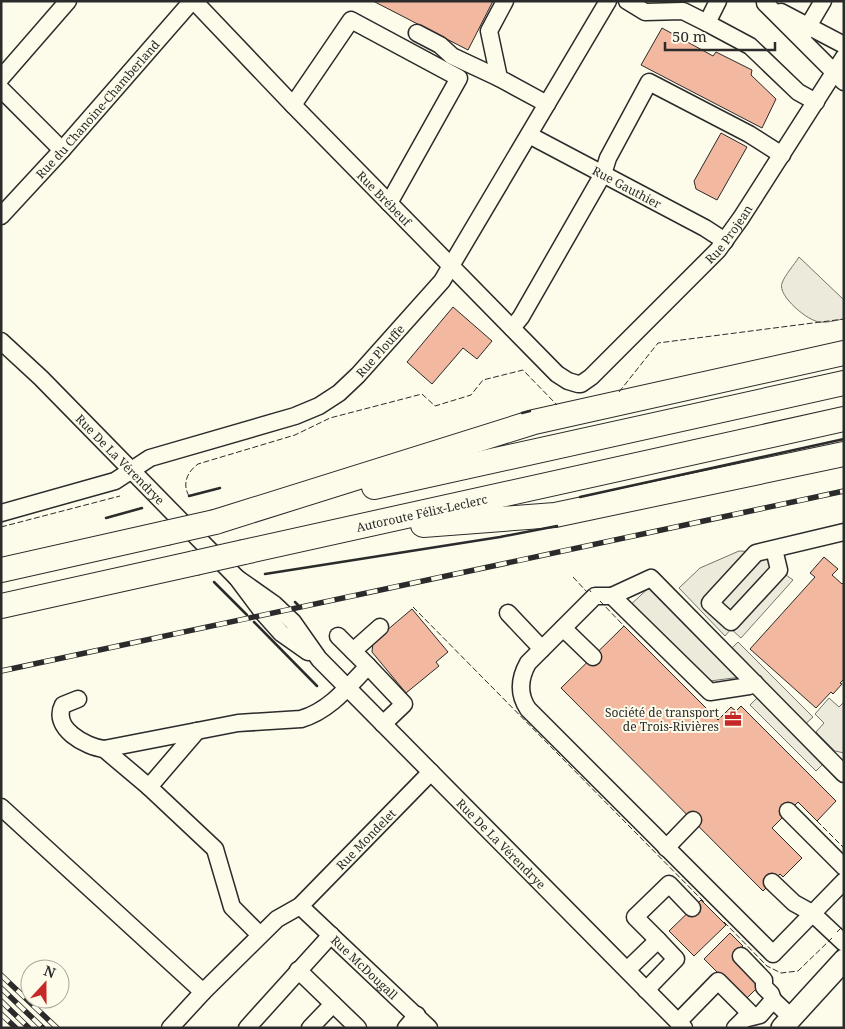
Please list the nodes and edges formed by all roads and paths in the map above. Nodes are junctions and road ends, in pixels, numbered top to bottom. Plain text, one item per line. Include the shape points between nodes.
1 (193, 1) edge
2 (505, 1) edge
3 (608, 1) edge
4 (627, 1) edge
5 (718, 1) edge
6 (823, 1) edge
7 (764, 2) edge
8 (64, 3) edge
9 (707, 23) junction
10 (805, 32) junction
11 (412, 36) dead end
12 (844, 45) edge
13 (844, 57) edge
14 (1, 78) edge
15 (499, 78) junction
16 (839, 78) edge
17 (1, 89) edge
18 (816, 102) junction
19 (547, 104) junction
20 (293, 105) junction
21 (529, 135) junction
22 (62, 150) junction
23 (782, 155) junction
24 (603, 174) junction
25 (389, 203) junction
26 (1, 216) edge
27 (725, 241) junction
28 (452, 266) junction
29 (512, 328) junction
30 (1, 341) edge
31 (844, 352) edge
32 (844, 383) edge
33 (581, 384) joint
34 (844, 419) edge
35 (844, 454) edge
36 (132, 470) junction
37 (1, 513) edge
38 (215, 522) junction
39 (334, 532) junction
40 (841, 538) edge
41 (774, 548) junction
42 (1, 570) edge
43 (612, 596) junction
44 (1, 606) edge
45 (508, 613) dead end
46 (380, 626) dead end
47 (563, 628) junction
48 (338, 636) dead end
49 (542, 649) junction
50 (353, 651) junction
51 (592, 657) dead end
52 (368, 666) junction
53 (755, 683) junction
54 (347, 688) junction
55 (78, 699) dead end
56 (383, 724) junction
57 (196, 731) junction
58 (104, 749) junction
59 (430, 772) junction
60 (844, 774) edge
61 (149, 787) junction
62 (1, 807) edge
63 (788, 811) dead end
64 (693, 820) dead end
65 (666, 848) junction
66 (844, 866) edge
67 (844, 881) edge
68 (772, 882) dead end
69 (300, 906) junction
70 (692, 908) dead end
71 (812, 913) junction
72 (260, 935) junction
73 (332, 935) junction
74 (658, 940) junction
75 (844, 943) edge
76 (740, 956) dead end
77 (844, 960) edge
78 (298, 970) junction
79 (627, 970) junction
80 (646, 990) junction
81 (203, 992) junction
82 (773, 1000) junction
83 (334, 1004) junction
84 (757, 1016) junction
85 (412, 1022) edge
86 (782, 1024) edge
87 (681, 1025) edge
88 (736, 1027) edge
89 (170, 1028) edge
90 (247, 1028) edge
91 (310, 1028) edge
92 (358, 1028) edge
93 (429, 1028) edge

1 - 20 street, Rue Brébeuf
1 - 22 street, Rue du Chanoine-Chamberland
2 - 15 street via 489,31
3 - 19 street, Rue Plouffe
4 - 9 street via 645,12 683,11
5 - 9 street
6 - 10 street
7 - 10 street
8 - 14 street
9 - 18 street via 750,46 798,92
10 - 12 street
10 - 16 street
11 - 15 street via 440,45 452,56
13 - 16 street, Rue Projean
15 - 19 street
16 - 18 street, Rue Projean
17 - 22 street
18 - 23 street, Rue Projean
19 - 21 street, Rue Plouffe
20 - 25 street, Rue Brébeuf
20 - 25 street via 351,20 459,78
21 - 24 street, Rue Gauthier
21 - 28 street, Rue Plouffe
22 - 26 street, Rue du Chanoine-Chamberland
23 - 24 street via 750,134 649,82 608,158
23 - 27 street, Rue Projean
24 - 27 street, Rue Gauthier
24 - 29 street
25 - 28 street, Rue Brébeuf
27 - 33 street, Rue Projean
28 - 29 street, Rue Brébeuf
28 - 36 street, Rue Plouffe via 440,284 358,375 332,398 286,420 154,457
29 - 33 street, Rue Brébeuf via 557,374
30 - 36 street, Rue De La Vérendrye
31 - 38 highway via 534,422
32 - 38 highway
34 - 39 highway, Autoroute Félix-Leclerc
35 - 39 highway via 555,515
36 - 37 street, Rue Plouffe via 111,482
36 - 54 street, Rue De La Vérendrye via 238,578 274,604 292,622 319,659
38 - 42 highway, bridge
39 - 44 highway, Autoroute Félix-Leclerc, bridge
40 - 41 street
41 - 41 street via 756,553 710,603 731,622 779,570
43 - 47 street via 595,596
43 - 53 street via 710,692
43 - 53 street via 651,578
45 - 49 street
46 - 50 street
47 - 49 street
47 - 51 street
48 - 50 street
49 - 65 street via 523,673 521,689 525,705
50 - 52 street
52 - 54 street
52 - 56 street via 404,704
53 - 60 street
54 - 56 street, Rue De La Vérendrye
54 - 57 street via 324,709 301,719 238,723
55 - 58 street via 63,705 62,721 80,741
56 - 59 street, Rue De La Vérendrye
57 - 58 street
57 - 61 street
58 - 61 street
59 - 69 street, Rue Mondelet
59 - 79 street, Rue De La Vérendrye
61 - 72 street via 215,849 232,907
62 - 81 street
63 - 66 street
64 - 65 street
65 - 71 street via 772,954
67 - 71 street
68 - 71 street via 794,904
69 - 72 street, Rue Mondelet via 277,919
69 - 73 street, Rue McDougall
70 - 74 street via 669,884 635,917
71 - 75 street
72 - 81 street, Rue Mondelet
73 - 78 street
73 - 85 street, Rue McDougall
74 - 79 street
74 - 80 street via 676,959
76 - 82 street via 764,980 764,987
77 - 86 main road
78 - 83 street
78 - 90 street
79 - 80 street, Rue De La Vérendrye
80 - 87 street, Rue De La Vérendrye
81 - 89 street, Rue Mondelet
82 - 84 street
82 - 86 street
83 - 91 street
83 - 92 street
84 - 86 street
84 - 87 street via 720,979
84 - 88 street via 744,1019
85 - 93 street, Rue McDougall

